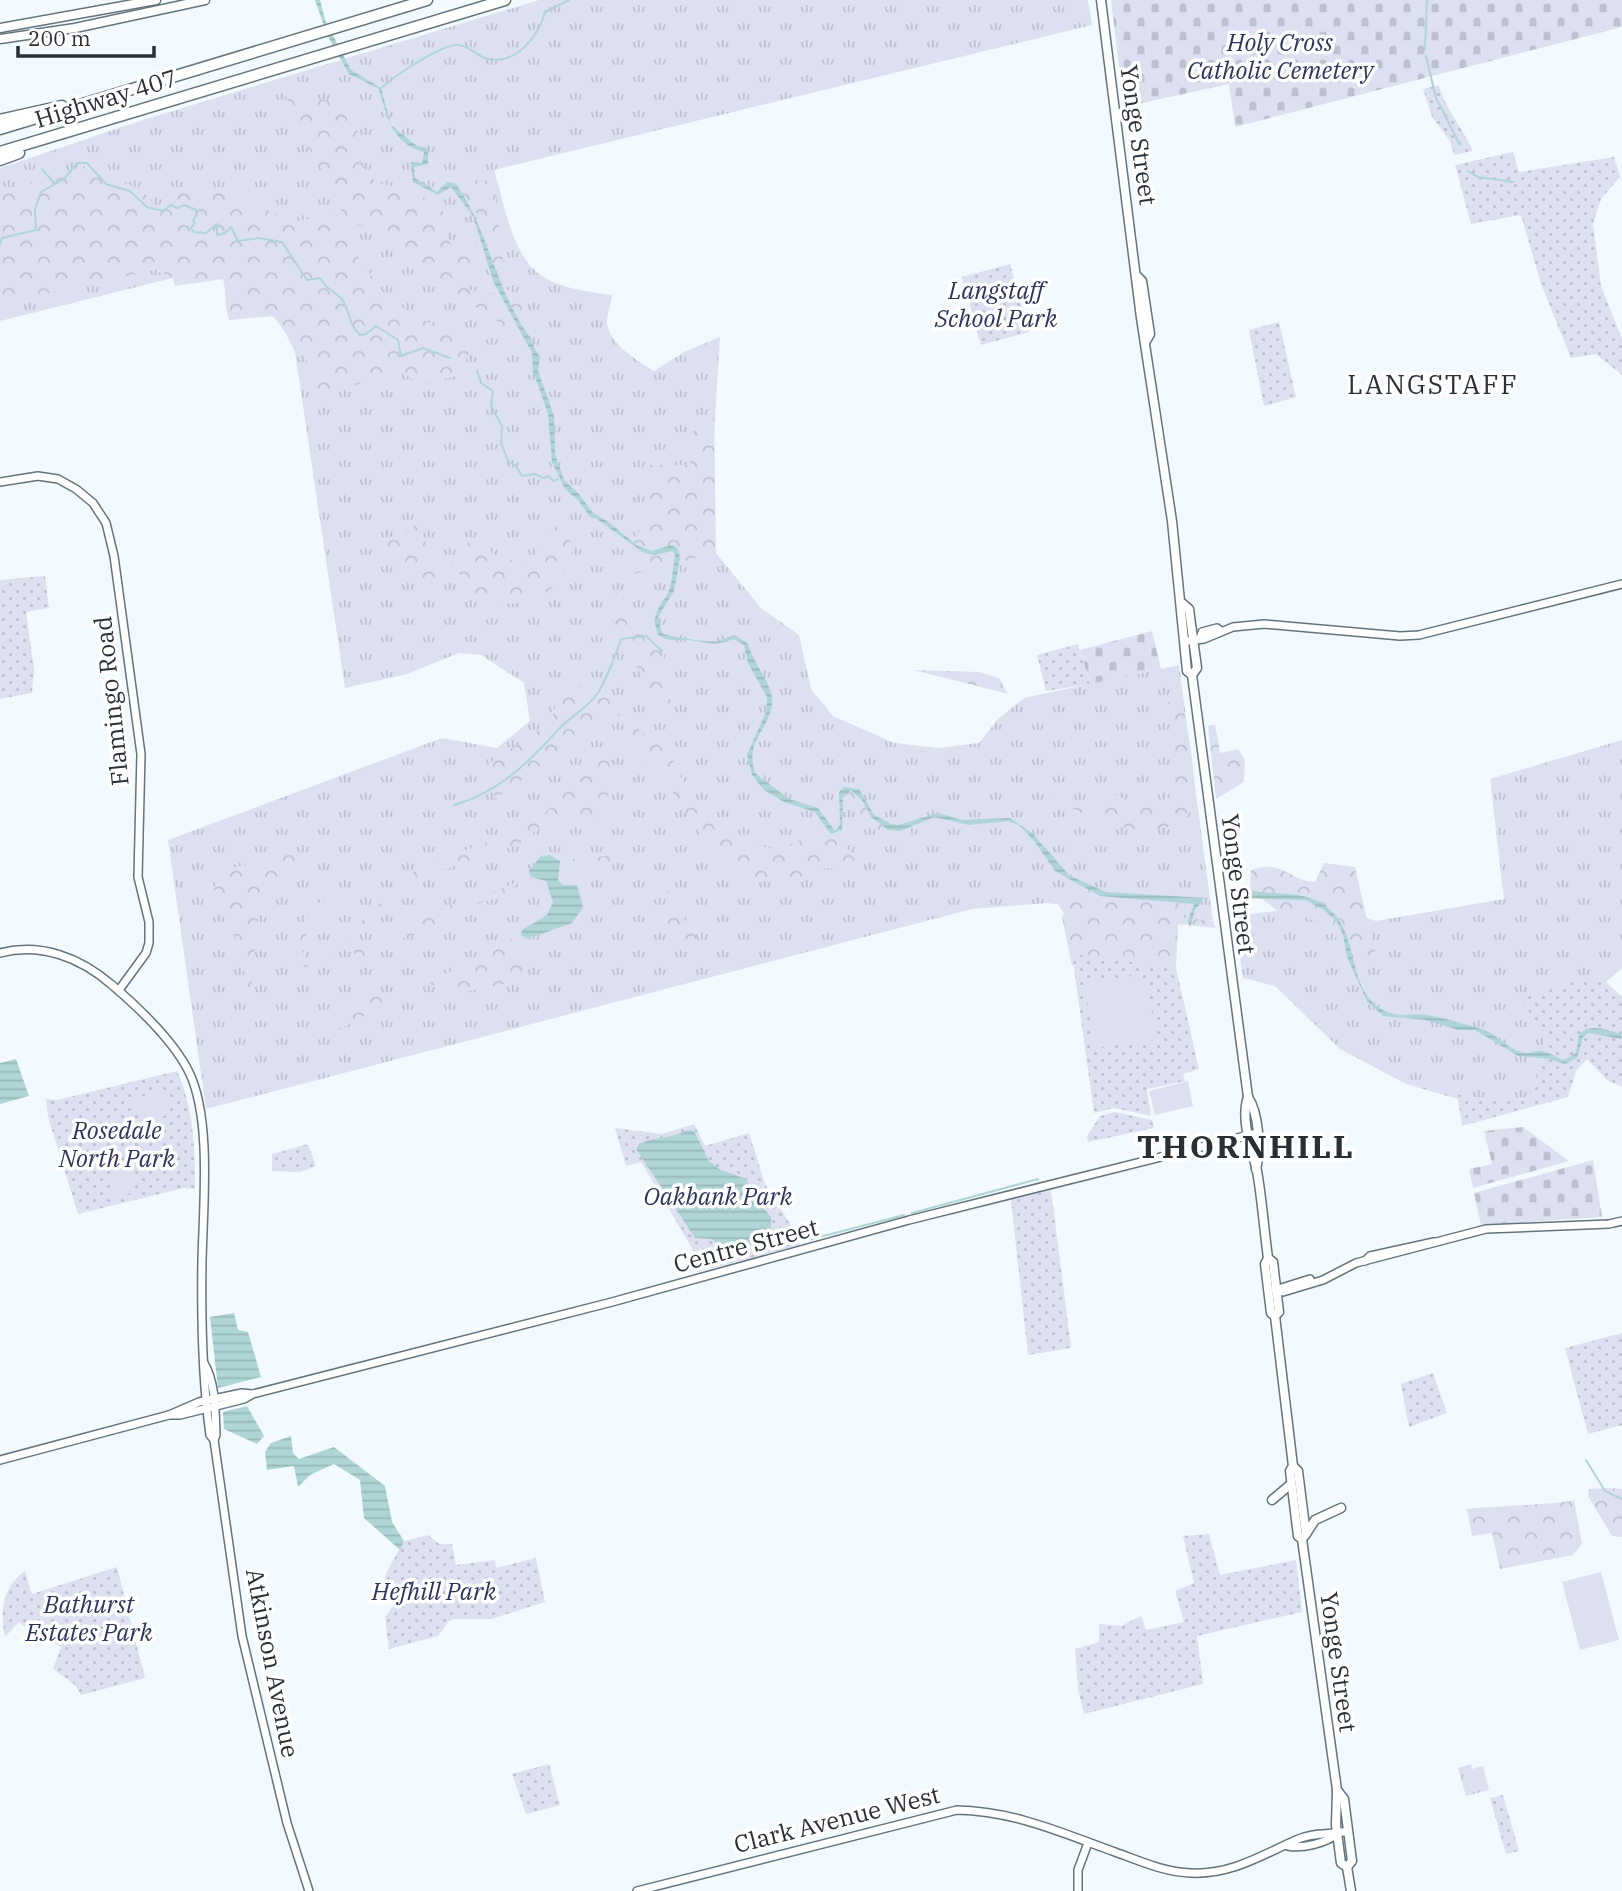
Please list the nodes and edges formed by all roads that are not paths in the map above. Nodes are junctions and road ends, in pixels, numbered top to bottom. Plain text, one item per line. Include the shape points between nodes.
1 (156, 0) edge
2 (205, 0) edge
3 (427, 0) edge
4 (505, 0) edge
5 (1101, 0) edge
6 (0, 28) edge
7 (0, 39) edge
8 (87, 104) junction
9 (0, 120) edge
10 (0, 130) edge
11 (73, 131) junction
12 (0, 152) edge
13 (0, 160) edge
14 (0, 482) edge
15 (1622, 584) edge
16 (1182, 603) junction
17 (1196, 639) junction
18 (1183, 642) junction
19 (1196, 660) junction
20 (1186, 662) junction
21 (1192, 676) junction
22 (0, 953) edge
23 (119, 990) junction
24 (1252, 1133) junction
25 (1622, 1221) edge
26 (1609, 1224) junction
27 (1622, 1227) edge
28 (1272, 1291) junction
29 (210, 1404) junction
30 (0, 1460) edge
31 (1293, 1466) junction
32 (1292, 1484) junction
33 (1272, 1500) dead end
34 (1341, 1508) dead end
35 (1304, 1536) junction
36 (1337, 1790) junction
37 (1348, 1831) junction
38 (1338, 1833) junction
39 (1088, 1843) junction
40 (1347, 1867) junction
41 (309, 1891) edge
42 (637, 1891) edge
43 (1078, 1891) edge
44 (1351, 1891) edge

1 - 6 main road
2 - 7 main road
3 - 8 highway, Highway 407
4 - 11 highway, Highway 407
5 - 16 main road, Yonge Street via 1137,276 1142,281 1150,334 1146,341
8 - 9 highway
8 - 10 highway, Highway 407
11 - 12 highway, Highway 407
11 - 13 highway
14 - 23 street, Flamingo Road via 38,475 76,489 106,523 114,556 141,754 138,877 149,922 146,953
15 - 17 street via 1419,635 1264,624 1217,628
16 - 17 main road, Yonge Street via 1189,609
16 - 18 main road, Yonge Street
17 - 18 street
17 - 19 main road, Yonge Street
18 - 20 main road, Yonge Street
19 - 20 street
19 - 21 main road, Yonge Street
20 - 21 main road, Yonge Street
21 - 24 main road, Yonge Street via 1252,1104
22 - 23 street, Atkinson Avenue via 19,949 54,952 89,967
23 - 29 street, Atkinson Avenue via 181,1059 197,1092 204,1170 204,1362 209,1371
24 - 28 main road, Yonge Street via 1259,1156 1256,1169 1268,1258 1273,1262
24 - 29 street, Centre Street via 253,1394 242,1392
25 - 26 street
26 - 27 street
26 - 28 street via 1480,1231 1365,1261 1283,1292
28 - 31 main road, Yonge Street via 1279,1312 1275,1316
29 - 30 street, Centre Street via 178,1408 169,1415
29 - 41 street, Atkinson Avenue via 210,1435 245,1650 287,1823
31 - 32 main road, Yonge Street
31 - 35 main road, Yonge Street via 1298,1471
32 - 33 main road
32 - 35 main road, Yonge Street via 1298,1536
34 - 35 main road via 1315,1520
35 - 36 main road, Yonge Street
36 - 37 main road, Yonge Street via 1344,1799
36 - 38 main road, Yonge Street
37 - 38 street, Clark Avenue West
37 - 40 main road, Yonge Street via 1352,1861
38 - 39 street, Clark Avenue West via 1295,1840 1237,1867 1195,1873 1156,1867
38 - 40 main road, Yonge Street via 1342,1863
39 - 42 street, Clark Avenue West via 1027,1819 957,1810
39 - 43 street via 1078,1870
40 - 44 main road, Yonge Street

